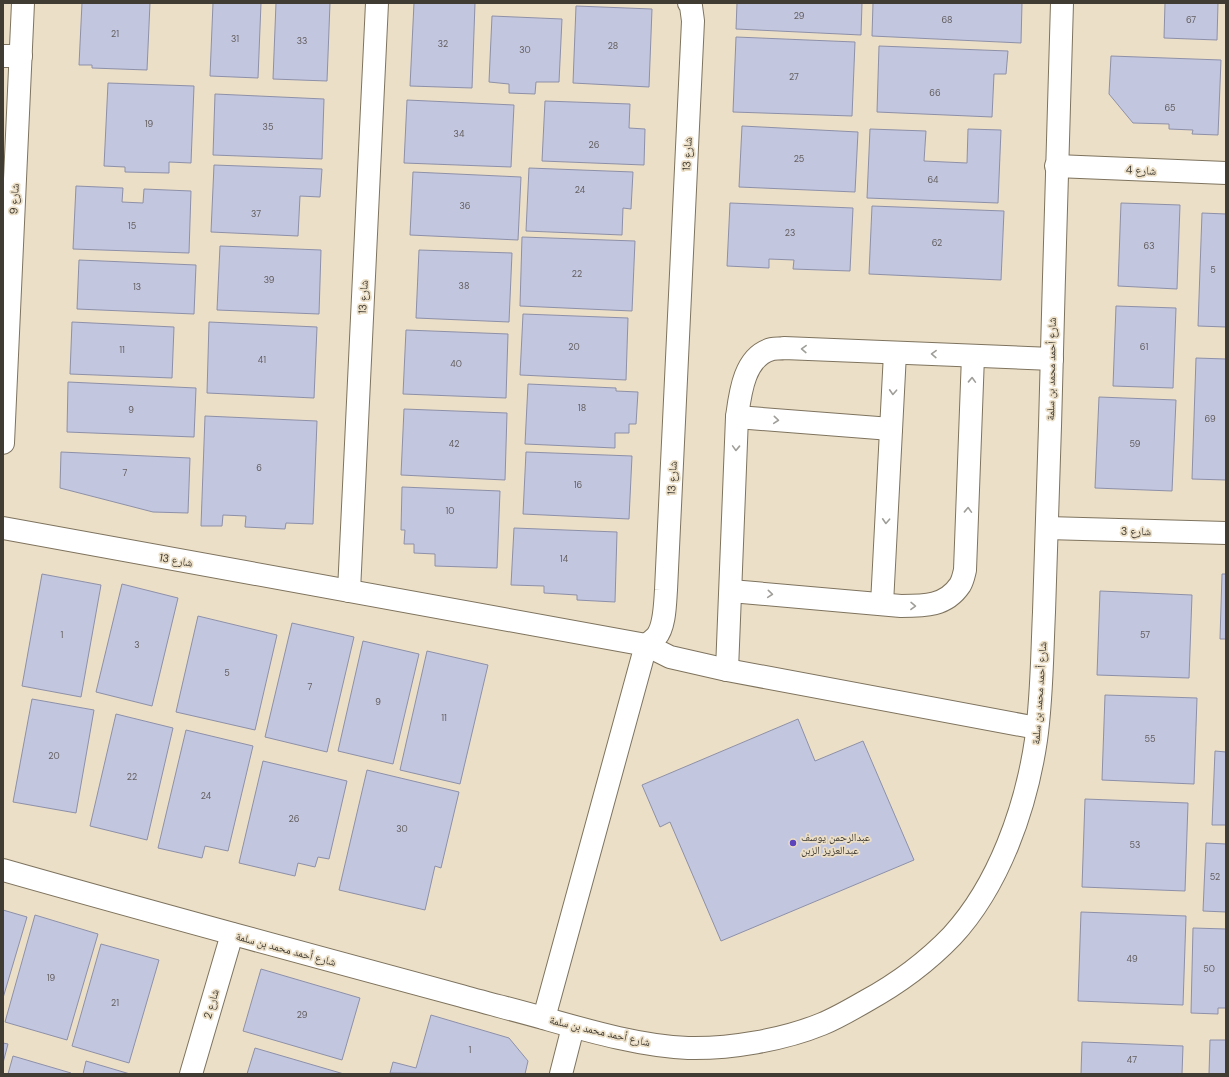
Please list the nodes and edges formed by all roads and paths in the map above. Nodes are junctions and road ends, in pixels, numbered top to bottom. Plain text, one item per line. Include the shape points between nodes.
1 (23, 3) edge
2 (377, 3) edge
3 (689, 3) edge
4 (1062, 3) edge
5 (12, 56) edge
6 (1056, 166) junction
7 (1226, 173) edge
8 (895, 353) junction
9 (973, 356) junction
10 (1052, 359) junction
11 (737, 417) junction
12 (891, 429) junction
13 (3, 443) edge
14 (3, 528) edge
15 (1047, 528) junction
16 (1226, 533) edge
17 (731, 591) junction
18 (349, 592) junction
19 (882, 604) junction
20 (646, 645) junction
21 (727, 670) junction
22 (1037, 728) junction
23 (3, 870) edge
24 (232, 934) junction
25 (544, 1018) junction
26 (573, 1027) junction
27 (191, 1074) edge
28 (561, 1074) edge

1 - 5 street, شارع 9
2 - 18 street, شارع 13
3 - 20 street, شارع 13 via 693,20 666,590 660,629 656,637
4 - 6 street, شارع أحمد محمد بن سلمة
5 - 13 street, شارع 9
6 - 7 street, شارع 4
6 - 10 street, شارع أحمد محمد بن سلمة
9 -> 8 street
8 -> 11 street via 772,349 760,355 748,372 740,394
8 -> 12 street
9 - 10 street
19 -> 9 street via 919,606 936,603 945,600 961,584 965,570
10 - 15 street, شارع أحمد محمد بن سلمة
11 -> 12 street
11 -> 17 street
12 -> 19 street
14 - 18 street, شارع 13
15 - 16 street, شارع 3
15 - 22 street, شارع أحمد محمد بن سلمة via 1041,690
17 -> 19 street
17 - 21 street
18 - 20 street, شارع 13
20 - 21 street via 670,658
20 - 25 street
21 - 22 street
22 - 26 street, شارع أحمد محمد بن سلمة via 1027,783 1016,820 994,873 966,919 950,938 898,981 823,1024 796,1033 722,1047 684,1048 632,1041
23 - 24 street, شارع أحمد محمد بن سلمة
24 - 25 street, شارع أحمد محمد بن سلمة
24 - 27 street, شارع 2
25 - 26 street, شارع أحمد محمد بن سلمة
26 - 28 street

